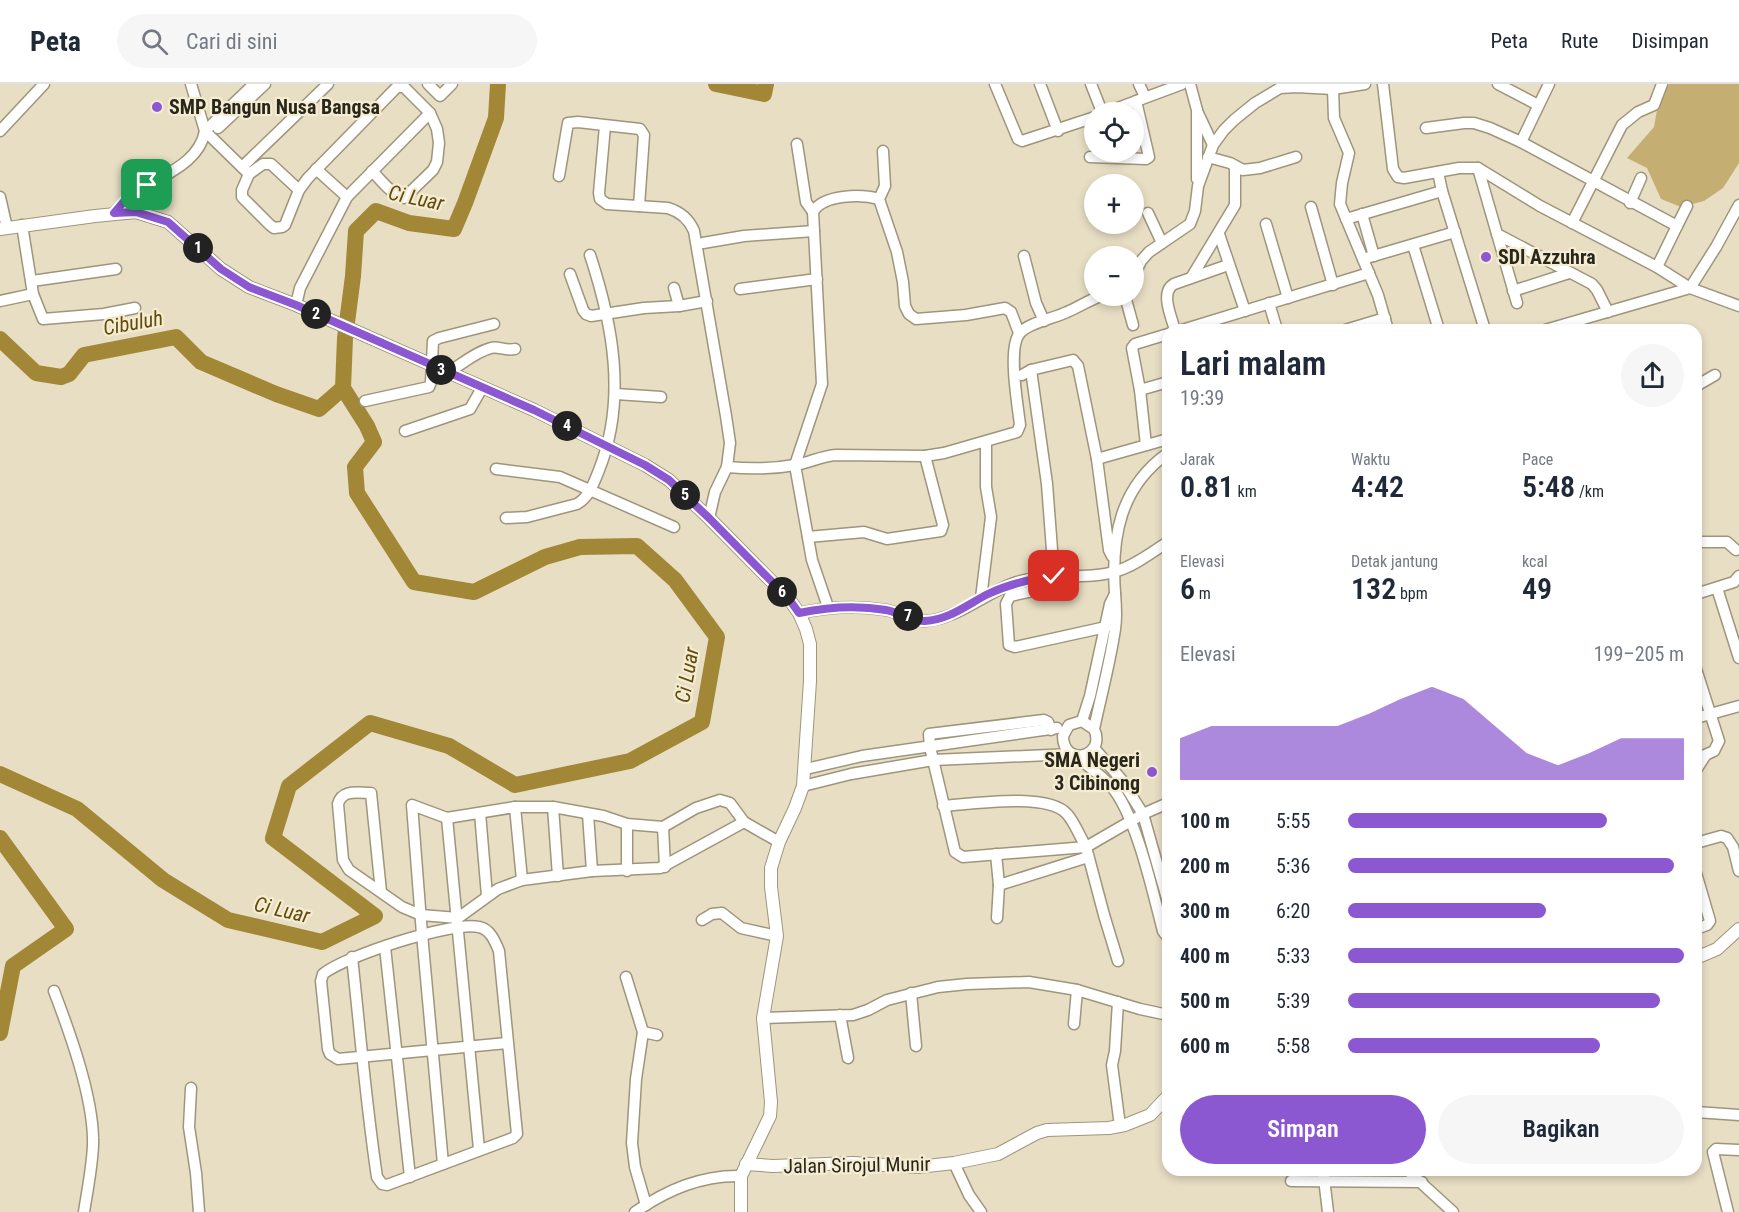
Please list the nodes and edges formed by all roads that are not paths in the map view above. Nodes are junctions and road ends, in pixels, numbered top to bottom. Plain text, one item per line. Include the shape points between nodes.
1 (44, 84) edge
2 (191, 84) edge
3 (254, 84) edge
4 (265, 84) edge
5 (328, 84) edge
6 (428, 84) edge
7 (452, 84) edge
8 (995, 84) edge
9 (1040, 84) edge
10 (1091, 84) edge
11 (1139, 84) edge
12 (1182, 84) edge
13 (1190, 84) edge
14 (1365, 84) edge
15 (1383, 84) edge
16 (1498, 84) edge
17 (1549, 84) edge
18 (1662, 84) edge
19 (1280, 86) edge
20 (1330, 87) edge
21 (1140, 99) junction
22 (1100, 102) edge
23 (1132, 102) edge
24 (1140, 102) edge
25 (1538, 105) junction
26 (1197, 110) junction
27 (430, 113) junction
28 (1084, 121) edge
29 (1144, 125) edge
30 (605, 126) junction
31 (1426, 128) dead end
32 (0, 131) edge
33 (1058, 131) junction
34 (206, 135) junction
35 (1521, 142) junction
36 (797, 144) dead end
37 (1213, 145) junction
38 (883, 151) dead end
39 (1208, 157) junction
40 (1296, 157) dead end
41 (1144, 159) edge
42 (1235, 166) junction
43 (1478, 168) junction
44 (316, 169) junction
45 (245, 171) junction
46 (372, 171) junction
47 (1438, 172) junction
48 (559, 176) dead end
49 (1641, 178) dead end
50 (1593, 182) junction
51 (1198, 186) junction
52 (299, 190) junction
53 (1442, 191) junction
54 (0, 196) edge
55 (347, 197) junction
56 (879, 199) junction
57 (1630, 203) junction
58 (1739, 205) edge
59 (639, 206) junction
60 (1687, 206) dead end
61 (1311, 207) dead end
62 (813, 212) junction
63 (114, 213) junction
64 (1148, 213) dead end
65 (1362, 214) junction
66 (1346, 219) junction
67 (1572, 223) junction
68 (1266, 224) dead end
69 (22, 225) junction
70 (1677, 226) junction
71 (3, 228) edge
72 (814, 231) junction
73 (1455, 232) junction
74 (1219, 234) junction
75 (1497, 234) junction
76 (704, 243) dead end
77 (1162, 243) junction
78 (1413, 245) junction
79 (590, 255) dead end
80 (1024, 256) dead end
81 (1144, 258) edge
82 (1369, 258) junction
83 (1228, 265) junction
84 (1657, 267) junction
85 (116, 268) dead end
86 (1369, 273) junction
87 (1569, 273) junction
88 (570, 274) dead end
89 (1191, 278) junction
90 (817, 279) junction
91 (32, 281) junction
92 (1333, 285) junction
93 (674, 288) dead end
94 (1690, 288) junction
95 (740, 289) dead end
96 (1514, 291) junction
97 (33, 294) junction
98 (1288, 297) junction
99 (0, 302) edge
100 (707, 302) junction
101 (1269, 303) junction
102 (1517, 303) dead end
103 (1084, 304) edge
104 (296, 305) junction
105 (679, 306) junction
106 (1128, 306) edge
107 (1739, 306) edge
108 (135, 308) dead end
109 (1245, 311) junction
110 (1608, 312) junction
111 (606, 314) junction
112 (1044, 321) junction
113 (494, 324) dead end
114 (1173, 324) edge
115 (1202, 324) edge
116 (1275, 324) edge
117 (1388, 324) edge
118 (1437, 324) edge
119 (1483, 324) edge
120 (1575, 324) edge
121 (1133, 325) dead end
122 (1019, 333) junction
123 (1162, 336) edge
124 (515, 349) dead end
125 (432, 366) junction
126 (447, 373) junction
127 (1715, 375) dead end
128 (1702, 383) edge
129 (1162, 384) edge
130 (482, 388) junction
131 (1140, 390) junction
132 (616, 394) junction
133 (661, 397) dead end
134 (364, 401) dead end
135 (405, 431) dead end
136 (1162, 441) edge
137 (986, 442) junction
138 (1146, 445) junction
139 (609, 446) junction
140 (925, 456) junction
141 (1162, 458) edge
142 (1097, 459) junction
143 (795, 465) junction
144 (728, 467) junction
145 (496, 469) dead end
146 (591, 489) junction
147 (507, 518) dead end
148 (709, 518) junction
149 (674, 527) dead end
150 (808, 537) junction
151 (1702, 542) edge
152 (1162, 546) edge
153 (1738, 552) edge
154 (1115, 566) junction
155 (1054, 576) junction
156 (1075, 576) junction
157 (1739, 576) edge
158 (1717, 588) junction
159 (1702, 592) edge
160 (1115, 594) junction
161 (981, 598) junction
162 (828, 607) junction
163 (799, 613) junction
164 (1106, 627) junction
165 (1739, 658) edge
166 (1702, 689) edge
167 (1096, 697) junction
168 (1739, 706) edge
169 (1710, 715) junction
170 (1702, 717) edge
171 (1082, 721) junction
172 (1069, 725) junction
173 (1094, 729) junction
174 (930, 747) junction
175 (1094, 748) junction
176 (1073, 754) junction
177 (1702, 757) edge
178 (933, 760) junction
179 (806, 769) junction
180 (1121, 779) junction
181 (803, 786) junction
182 (1111, 786) junction
183 (943, 806) junction
184 (1162, 806) edge
185 (515, 807) junction
186 (553, 807) junction
187 (480, 813) junction
188 (588, 814) junction
189 (1143, 814) junction
190 (447, 818) junction
191 (744, 822) junction
192 (1131, 823) junction
193 (627, 824) junction
194 (663, 827) junction
195 (1702, 841) edge
196 (779, 842) junction
197 (1087, 852) junction
198 (996, 854) junction
199 (665, 867) junction
200 (627, 871) junction
201 (1739, 871) edge
202 (592, 872) junction
203 (558, 876) junction
204 (522, 880) junction
205 (1162, 881) edge
206 (999, 885) junction
207 (381, 892) junction
208 (487, 896) junction
209 (1702, 900) edge
210 (421, 915) junction
211 (997, 918) dead end
212 (702, 920) dead end
213 (458, 923) junction
214 (1702, 926) edge
215 (1162, 928) edge
216 (1739, 929) edge
217 (422, 934) junction
218 (777, 936) junction
219 (385, 947) junction
220 (1702, 955) edge
221 (352, 957) junction
222 (1118, 961) dead end
223 (626, 977) dead end
224 (1077, 990) junction
225 (54, 991) dead end
226 (911, 993) junction
227 (1118, 1002) junction
228 (1162, 1014) edge
229 (840, 1015) junction
230 (763, 1018) junction
231 (1074, 1024) dead end
232 (643, 1032) junction
233 (657, 1035) dead end
234 (507, 1043) junction
235 (916, 1046) dead end
236 (468, 1047) junction
237 (432, 1050) junction
238 (398, 1053) junction
239 (362, 1056) junction
240 (848, 1058) dead end
241 (191, 1088) dead end
242 (1162, 1102) edge
243 (1702, 1112) edge
244 (1739, 1115) edge
245 (1120, 1126) junction
246 (479, 1149) junction
247 (1739, 1150) edge
248 (954, 1162) junction
249 (443, 1164) junction
250 (743, 1170) junction
251 (1318, 1176) edge
252 (1324, 1176) edge
253 (1338, 1176) edge
254 (1414, 1176) edge
255 (410, 1177) junction
256 (1291, 1181) dead end
257 (1422, 1182) junction
258 (646, 1204) junction
259 (84, 1212) edge
260 (199, 1212) edge
261 (634, 1212) edge
262 (741, 1212) edge
263 (981, 1212) edge
264 (1328, 1212) edge
265 (1453, 1212) edge
266 (1728, 1212) edge

1 - 32 street
2 - 34 street
3 - 34 street
4 - 34 street
5 - 45 street
6 - 7 street via 440,96
8 - 33 street via 1020,140
9 - 33 street
10 - 22 street
11 - 21 street
12 - 21 street
13 - 26 street
14 - 20 street
15 - 47 street via 1395,174 1404,178
16 - 25 street
17 - 25 street
18 - 50 street via 1654,105 1622,125
19 - 20 street
19 - 37 street via 1234,120
20 - 66 street via 1334,118 1349,153 1340,196
21 - 23 street
21 - 24 street
25 - 35 street
26 - 37 street
26 - 51 street
27 - 44 street via 404,87 397,87
27 - 46 street
27 - 46 street via 439,143 437,162 407,197 400,197
28 - 33 street
29 - 41 street via 1149,157
30 - 48 street via 568,123
30 - 59 street via 640,129 643,133
30 - 59 street via 600,199 607,204
31 - 35 street via 1474,123
34 - 45 street
34 - 63 street via 178,168 134,194
35 - 50 street
36 - 62 street via 806,202
37 - 39 street
38 - 56 street via 885,186
39 - 42 street
39 - 51 street
40 - 42 street via 1250,170
42 - 74 street via 1235,205
43 - 47 street
43 - 67 street
43 - 75 street
44 - 52 street
44 - 55 street
45 - 52 street via 271,164
45 - 52 street via 242,197 274,228 285,225
46 - 55 street
47 - 53 street
49 - 57 street
50 - 57 street
50 - 67 street
51 - 77 street via 1190,224
53 - 65 street
53 - 73 street
54 - 71 street
55 - 104 street via 300,288
56 - 62 street via 855,195 826,201
56 - 122 street via 897,252 905,306 912,317 966,315 1005,308 1011,312
57 - 70 street
58 - 94 street
59 - 100 street via 668,208 690,223 697,240
60 - 70 street
61 - 92 street
62 - 72 street
63 - 69 street
63 - 104 street via 136,212 168,222 221,269 258,291
64 - 77 street
65 - 66 street
65 - 82 street
66 - 82 street
67 - 84 street
68 - 98 street
69 - 71 street
69 - 91 street
70 - 84 street
72 - 76 street
72 - 90 street
73 - 78 street
73 - 119 street
74 - 83 street
74 - 89 street
75 - 87 street
75 - 96 street
77 - 81 street
78 - 82 street
78 - 118 street
79 - 111 street
80 - 112 street
82 - 86 street
83 - 89 street
83 - 109 street
84 - 94 street
85 - 91 street
86 - 92 street
86 - 117 street
87 - 96 street
87 - 110 street via 1592,284
88 - 111 street via 586,314
89 - 114 street via 1167,291
90 - 95 street
90 - 143 street via 822,384
91 - 97 street
92 - 98 street
93 - 105 street
94 - 107 street
94 - 110 street
96 - 102 street
97 - 99 street
97 - 108 street via 45,320
98 - 101 street
100 - 105 street
100 - 144 street via 730,443
101 - 109 street
101 - 116 street
103 - 112 street
104 - 125 street
105 - 111 street
106 - 121 street
109 - 115 street
110 - 120 street
111 - 132 street
112 - 122 street
113 - 125 street via 435,340
122 - 137 street via 1014,367 1019,429
123 - 131 street via 1132,346
124 - 126 street via 491,348
125 - 126 street
125 - 134 street via 429,387
126 - 130 street
127 - 128 street
129 - 131 street
130 - 135 street via 470,409
130 - 139 street
131 - 138 street
132 - 133 street
132 - 139 street
136 - 138 street
137 - 140 street
137 - 161 street via 986,487 992,517
138 - 142 street
139 - 146 street
139 - 148 street via 669,480
140 - 143 street via 836,455
140 - 150 street via 943,525 941,531 887,539 864,532
141 - 154 street via 1130,495 1117,530
142 - 154 street via 1109,550
142 - 155 street via 1075,361 1027,372 1047,484
143 - 144 street
143 - 150 street
144 - 148 street via 711,503
145 - 146 street via 554,475
146 - 147 street via 577,504
146 - 149 street
148 - 163 street
150 - 162 street
151 - 153 street via 1727,542
152 - 154 street via 1133,565
154 - 156 street
154 - 160 street
155 - 156 street
155 - 161 street via 1020,581
156 - 164 street via 1066,584 1010,596 1006,604 1009,645 1015,647
157 - 158 street
158 - 159 street
158 - 165 street
160 - 164 street
160 - 167 street via 1116,629
161 - 162 street via 951,614 923,621 886,610
162 - 163 street
163 - 179 street via 810,644
164 - 167 street
166 - 169 street
167 - 171 street
167 - 173 street
168 - 169 street
169 - 170 street
169 - 177 street via 1719,743 1714,751
171 - 172 street
171 - 173 street
172 - 174 street
172 - 176 street via 1062,740
173 - 175 street
174 - 178 street
174 - 179 street via 862,756
175 - 176 street via 1086,755
175 - 180 street
176 - 178 street
176 - 182 street
178 - 181 street
178 - 183 street
179 - 181 street
180 - 182 street
180 - 189 street
181 - 196 street
182 - 192 street
183 - 197 street via 1028,800 1056,807 1068,815
183 - 198 street via 957,854
184 - 189 street
185 - 186 street
185 - 187 street
185 - 204 street
186 - 188 street
186 - 203 street
187 - 190 street
187 - 208 street
188 - 193 street
188 - 202 street
189 - 192 street
189 - 205 street
190 - 210 street via 412,805
190 - 213 street
191 - 194 street via 730,803 720,800 696,808
191 - 196 street
191 - 199 street
192 - 197 street
192 - 215 street
193 - 194 street
193 - 200 street
194 - 199 street
195 - 201 street via 1727,838
196 - 218 street via 771,868
197 - 198 street
197 - 206 street
197 - 222 street
198 - 206 street
199 - 200 street
200 - 202 street
202 - 203 street
203 - 204 street
204 - 208 street
206 - 211 street
207 - 207 street via 371,793 346,794 338,804 344,864
207 - 210 street
208 - 213 street
209 - 214 street via 1710,923
210 - 213 street
210 - 217 street
212 - 218 street via 722,914 741,928
213 - 217 street
213 - 234 street via 486,930 496,943
213 - 236 street
216 - 220 street via 1717,949
217 - 219 street
217 - 237 street
218 - 230 street
219 - 221 street
219 - 238 street
221 - 239 street
221 - 239 street via 322,976 328,1049 338,1059
223 - 232 street
224 - 226 street via 1029,982 938,987
224 - 227 street
224 - 231 street
225 - 259 street via 87,1092 92,1120 94,1141
226 - 229 street via 853,1015
226 - 235 street
227 - 228 street
227 - 245 street via 1112,1065
229 - 230 street
229 - 240 street
230 - 250 street via 770,1116
232 - 233 street
232 - 258 street via 632,1143
234 - 236 street
234 - 246 street via 517,1134
236 - 237 street
236 - 246 street
237 - 238 street
237 - 249 street
238 - 239 street
238 - 255 street
239 - 255 street via 377,1177 387,1185
241 - 260 street via 189,1127
242 - 245 street, Jalan Sirojul Munir via 1150,1115
243 - 244 street
245 - 248 street, Jalan Sirojul Munir via 1047,1130 998,1154
246 - 249 street
247 - 266 street via 1713,1152
248 - 250 street, Jalan Sirojul Munir via 918,1167 853,1163
248 - 263 street
249 - 255 street
250 - 258 street via 688,1184
250 - 262 street
251 - 256 street
252 - 264 street
253 - 257 street
254 - 257 street
257 - 265 street
258 - 261 street

